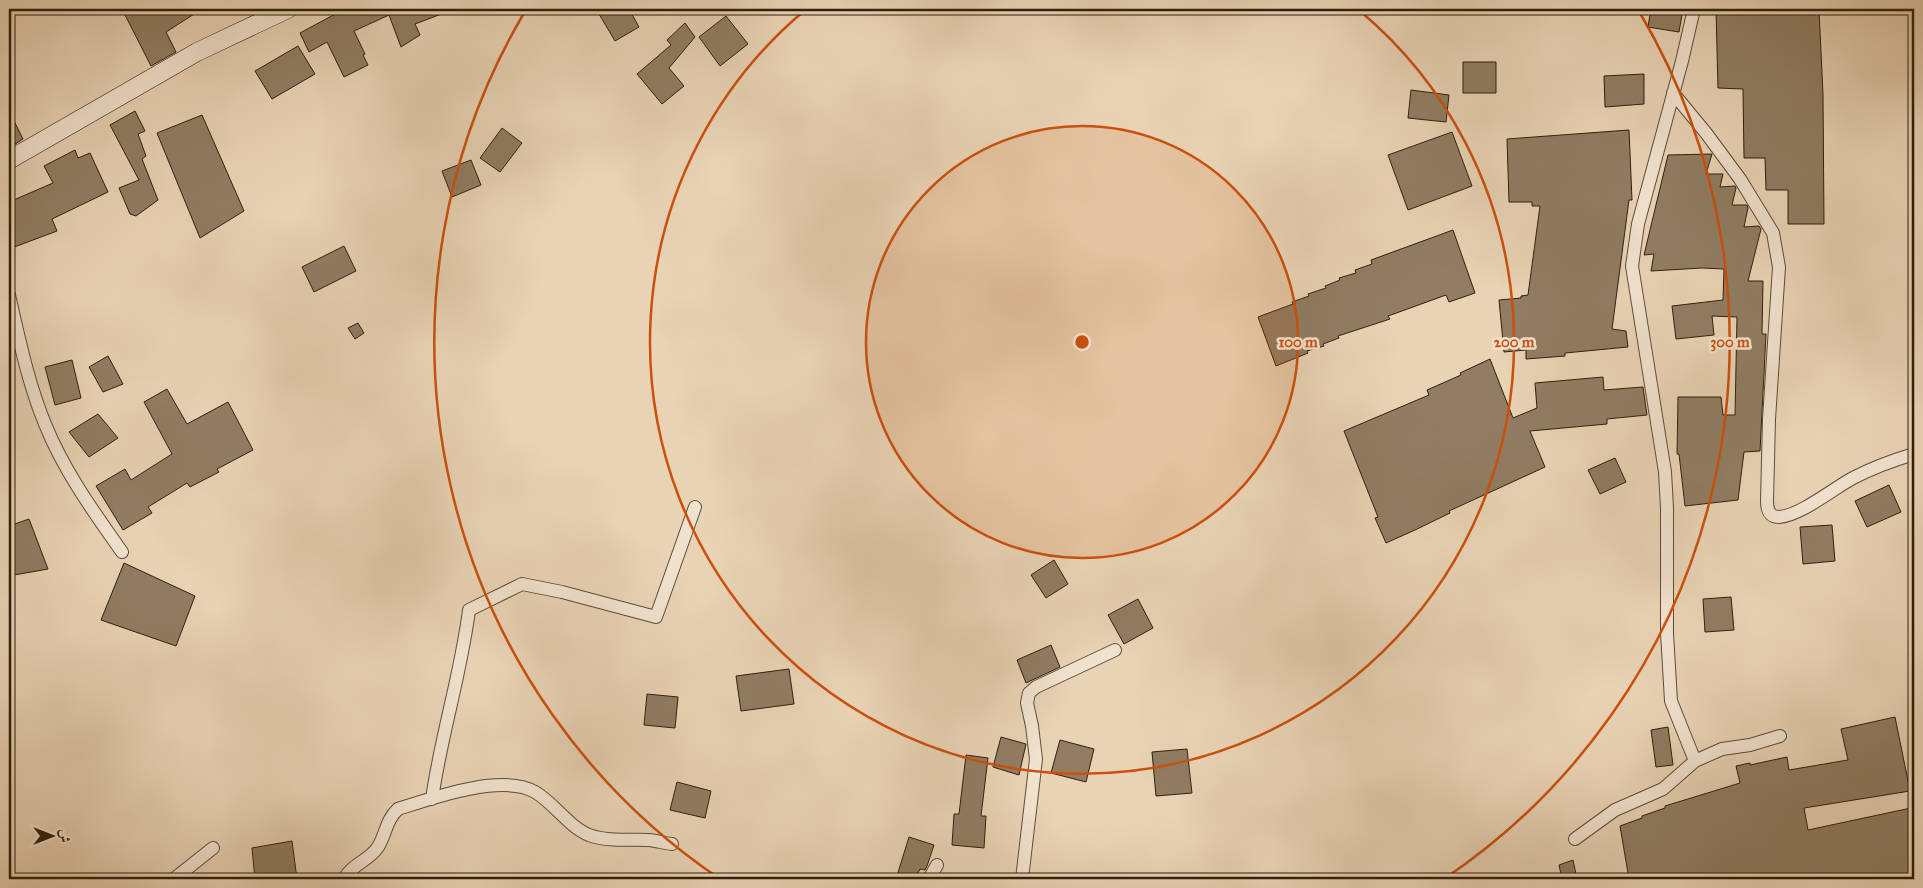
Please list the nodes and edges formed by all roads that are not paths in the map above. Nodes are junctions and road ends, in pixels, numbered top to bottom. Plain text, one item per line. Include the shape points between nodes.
1 (288, 9) edge
2 (1694, 9) edge
3 (1673, 94) junction
4 (9, 160) edge
5 (9, 295) edge
6 (1914, 454) edge
7 (695, 507) dead end
8 (122, 552) dead end
9 (1115, 650) dead end
10 (1780, 736) dead end
11 (1695, 761) junction
12 (432, 799) junction
13 (1575, 838) dead end
14 (672, 844) dead end
15 (214, 848) dead end
16 (937, 864) dead end
17 (174, 879) edge
18 (344, 879) edge
19 (929, 879) edge
20 (1022, 879) edge

1 - 4 main road via 197,52
2 - 3 street
3 - 6 street via 1740,179 1773,233 1777,248 1779,266 1769,419 1769,512 1779,517 1796,511 1855,476
3 - 11 street via 1638,224 1632,266 1665,472 1667,632 1672,701
5 - 8 street via 32,386 59,456
7 - 12 street via 656,617 522,584 469,610 464,650 437,763
9 - 20 street via 1029,693 1026,703 1036,759
10 - 11 street via 1722,749
11 - 13 street via 1663,789 1615,810
12 - 14 street via 482,786 512,785 534,791 586,834
12 - 18 street via 398,809 391,815 378,847
15 - 17 street
16 - 19 street

